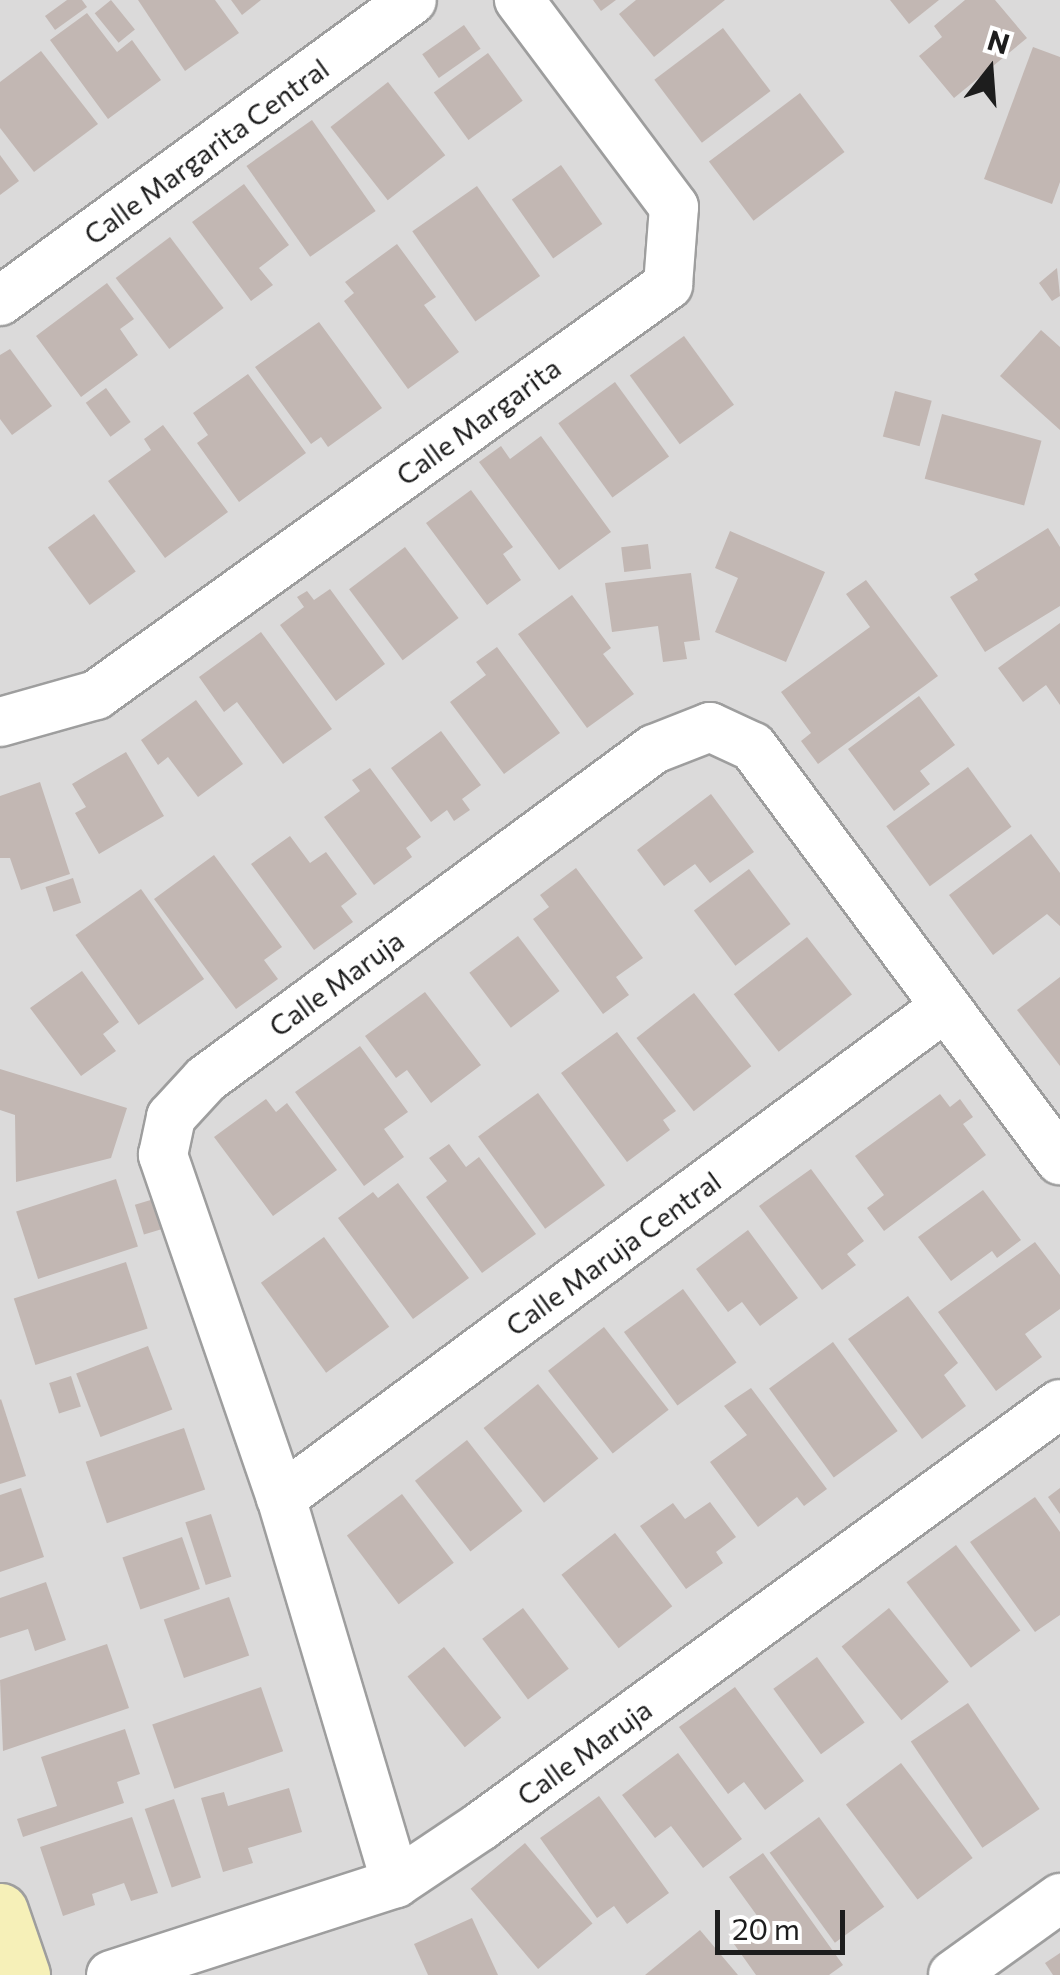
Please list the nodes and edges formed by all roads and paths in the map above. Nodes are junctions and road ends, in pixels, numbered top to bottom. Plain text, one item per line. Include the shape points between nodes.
1 (412, 0) edge
2 (519, 0) edge
3 (0, 301) edge
4 (2, 714) edge
5 (945, 1008) junction
6 (1060, 1160) edge
7 (1060, 1404) edge
8 (281, 1498) junction
9 (396, 1883) junction
10 (1060, 1898) edge
11 (0, 1911) edge
12 (22, 1975) edge
13 (111, 1975) edge
14 (952, 1975) edge

1 - 3 street, Calle Margarita Central
2 - 4 street, Calle Margarita via 674,207 668,285 96,695
5 - 6 street, Calle Maruja
5 - 8 street, Calle Maruja Central
5 - 8 street, Calle Maruja via 753,747 710,727 654,749 254,1043 206,1079 171,1118 163,1154
7 - 9 street, Calle Maruja
8 - 9 street, Calle Maruja
9 - 13 street, Calle Maruja
10 - 14 street
11 - 12 street

